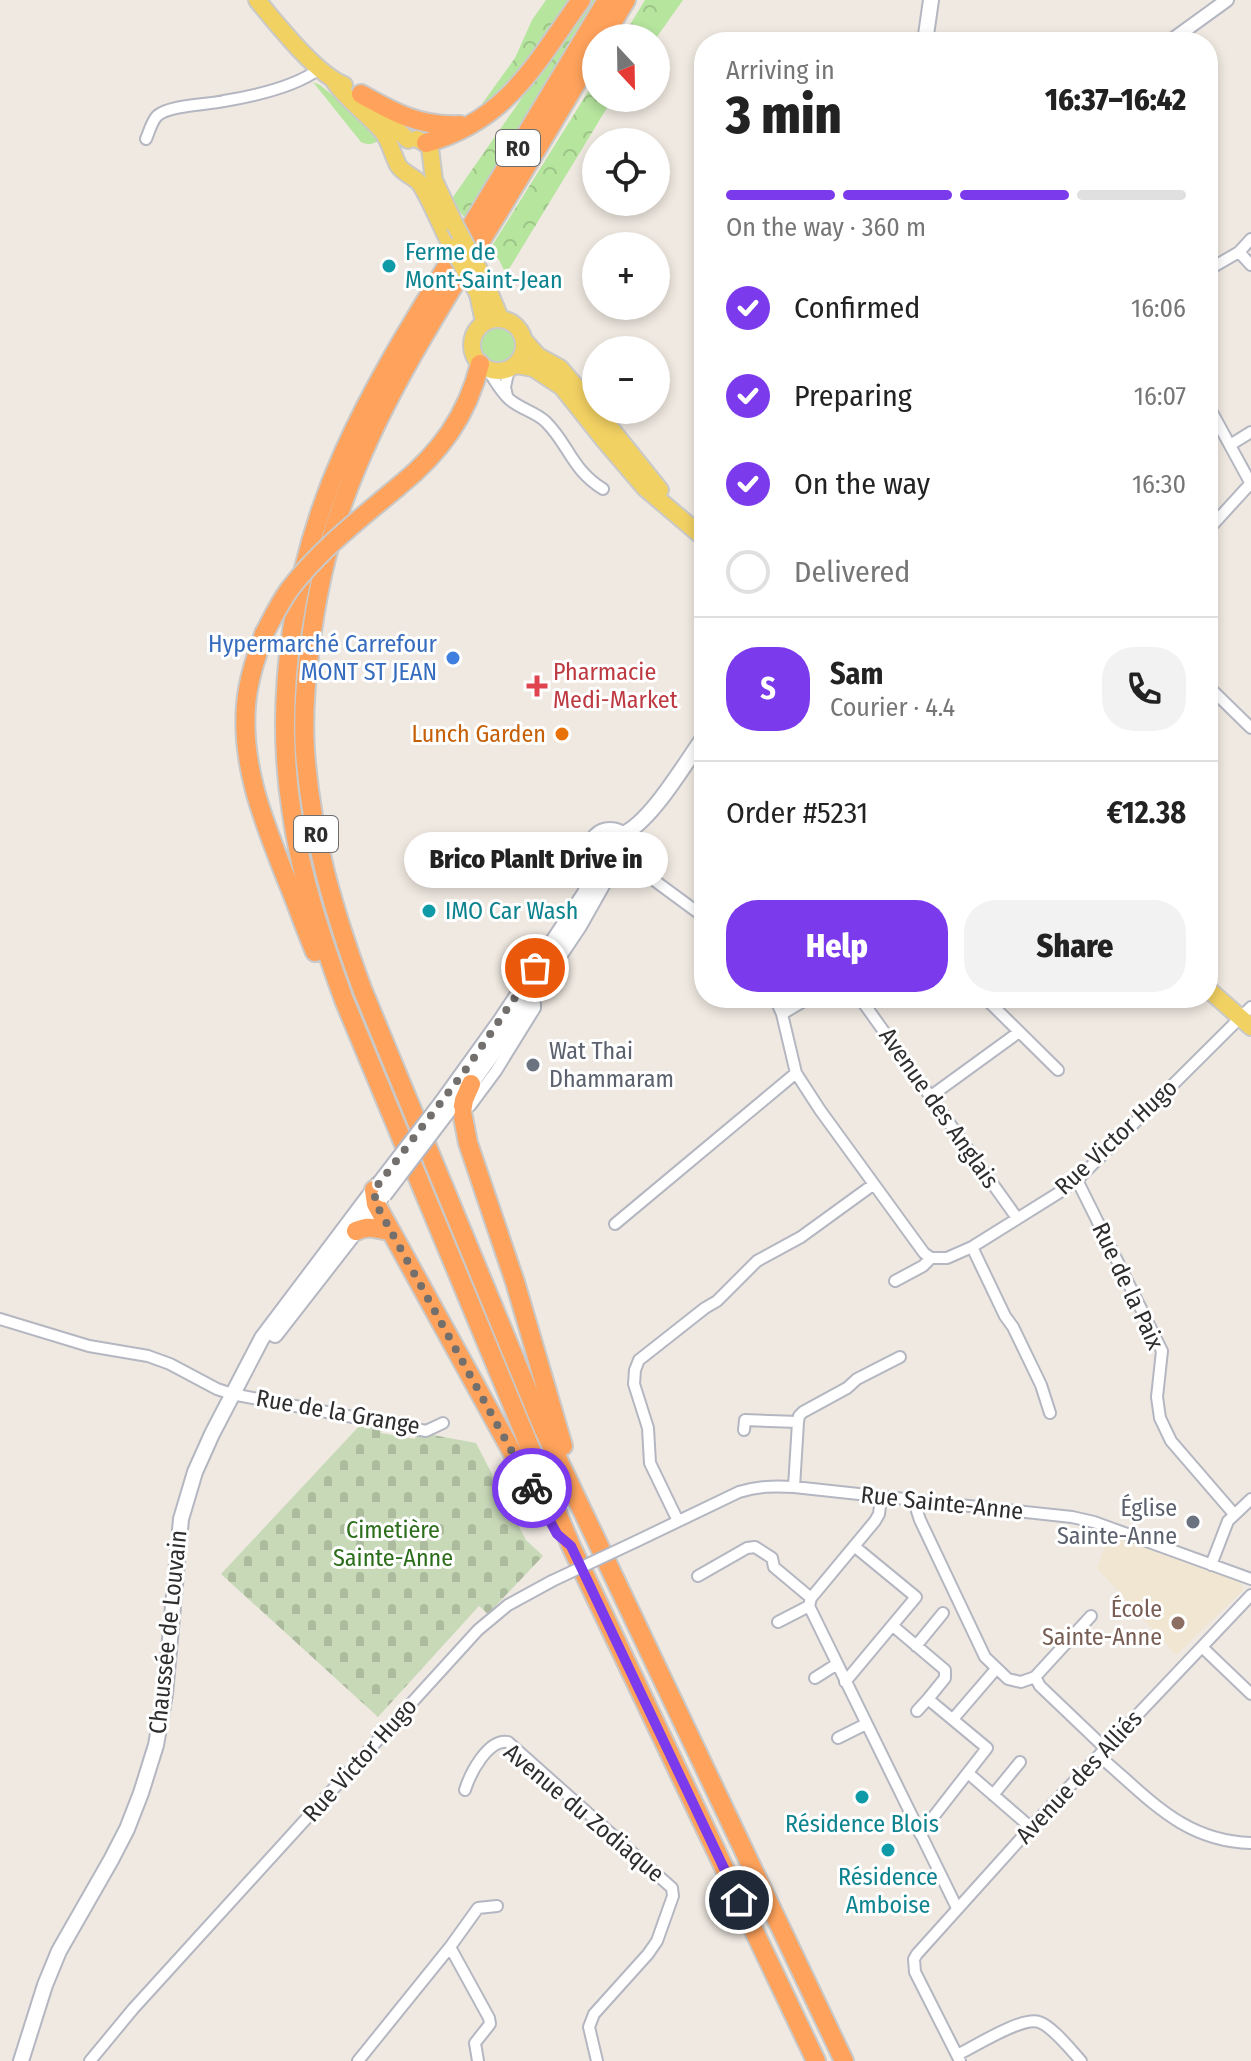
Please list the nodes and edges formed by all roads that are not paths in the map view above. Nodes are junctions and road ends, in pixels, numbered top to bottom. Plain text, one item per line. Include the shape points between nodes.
1 (257, 0) edge
2 (581, 0) edge
3 (931, 0) edge
4 (1227, 0) edge
5 (621, 2) edge
6 (610, 24) edge
7 (926, 32) edge
8 (1183, 32) edge
9 (319, 69) junction
10 (582, 73) edge
11 (334, 81) junction
12 (361, 94) junction
13 (471, 124) junction
14 (146, 139) dead end
15 (417, 141) junction
16 (396, 160) junction
17 (431, 162) junction
18 (410, 174) junction
19 (451, 231) junction
20 (1251, 239) edge
21 (1239, 252) junction
22 (1218, 264) edge
23 (1251, 265) edge
24 (492, 320) junction
25 (524, 340) junction
26 (483, 366) junction
27 (512, 367) junction
28 (582, 394) edge
29 (508, 398) junction
30 (1218, 423) edge
31 (608, 424) edge
32 (1251, 432) edge
33 (1230, 445) junction
34 (1251, 484) edge
35 (603, 489) dead end
36 (1218, 519) edge
37 (694, 528) edge
38 (694, 528) edge
39 (1218, 696) edge
40 (1251, 728) edge
41 (694, 751) edge
42 (694, 767) edge
43 (626, 839) junction
44 (628, 861) junction
45 (593, 862) junction
46 (610, 871) junction
47 (694, 910) edge
48 (564, 925) junction
49 (549, 970) junction
50 (1218, 996) edge
51 (344, 1000) junction
52 (779, 1008) edge
53 (792, 1008) edge
54 (867, 1008) edge
55 (995, 1008) edge
56 (782, 1014) junction
57 (1248, 1017) edge
58 (501, 1020) junction
59 (1019, 1032) junction
60 (509, 1041) junction
61 (1058, 1070) dead end
62 (796, 1073) junction
63 (471, 1084) junction
64 (931, 1096) junction
65 (445, 1106) junction
66 (470, 1106) dead end
67 (1077, 1180) junction
68 (874, 1184) junction
69 (378, 1193) junction
70 (1017, 1218) junction
71 (615, 1224) dead end
72 (356, 1231) junction
73 (391, 1231) junction
74 (972, 1247) junction
75 (931, 1258) junction
76 (895, 1281) dead end
77 (0, 1319) edge
78 (900, 1357) dead end
79 (240, 1380) junction
80 (232, 1394) junction
81 (1050, 1413) dead end
82 (798, 1422) junction
83 (443, 1423) dead end
84 (744, 1430) dead end
85 (794, 1487) junction
86 (881, 1497) junction
87 (575, 1498) junction
88 (1251, 1499) edge
89 (919, 1501) junction
90 (1234, 1514) junction
91 (678, 1521) junction
92 (571, 1546) junction
93 (854, 1546) junction
94 (1211, 1565) junction
95 (698, 1576) dead end
96 (1251, 1579) edge
97 (1251, 1595) edge
98 (810, 1602) junction
99 (943, 1613) dead end
100 (1091, 1616) dead end
101 (778, 1622) dead end
102 (893, 1626) junction
103 (916, 1646) junction
104 (1202, 1647) junction
105 (837, 1664) junction
106 (996, 1669) junction
107 (1035, 1677) junction
108 (815, 1678) dead end
109 (845, 1682) junction
110 (1251, 1694) edge
111 (928, 1699) junction
112 (917, 1711) dead end
113 (953, 1719) junction
114 (866, 1724) junction
115 (838, 1738) dead end
116 (1102, 1752) junction
117 (1020, 1762) dead end
118 (968, 1773) junction
119 (465, 1790) dead end
120 (993, 1795) junction
121 (1033, 1825) junction
122 (920, 1834) junction
123 (1251, 1843) edge
124 (1251, 1850) edge
125 (497, 1906) dead end
126 (957, 1908) junction
127 (450, 1947) junction
128 (958, 2058) edge
129 (21, 2061) edge
130 (90, 2061) edge
131 (358, 2061) edge
132 (478, 2061) edge
133 (597, 2061) edge
134 (816, 2061) edge
135 (844, 2061) edge
136 (1081, 2061) edge

1 - 9 main road
2 - 13 highway via 520,86
3 - 7 main road
4 - 8 street
5 - 6 highway, R0
5 - 51 highway, R0 via 428,297 367,404 329,486 309,547 286,679 286,754 304,877
9 - 11 main road
9 - 14 street via 262,93 170,109 156,116
10 - 87 highway, R0 via 441,305 370,437 329,545 313,613 305,686 312,814 343,936 412,1114
11 - 12 main road
11 - 16 main road via 388,138
12 - 13 highway via 423,122
12 - 15 main road
13 - 15 highway via 441,139
15 - 16 main road via 398,148
15 - 17 main road via 430,148
16 - 18 main road
17 - 18 main road via 421,173
17 - 19 main road
18 - 19 main road
19 - 24 main road, bridge via 481,286
20 - 21 street
21 - 22 street
21 - 23 street
24 - 25 main road via 513,323
24 - 26 main road via 472,342
25 - 27 main road via 523,354
25 - 28 main road
26 - 27 main road via 494,371
26 - 29 street
26 - 51 highway, bridge via 455,426 435,452 290,589 264,634 253,667 246,704 253,789 329,987
27 - 29 street via 505,387
27 - 37 main road via 533,368 562,387 645,488
29 - 35 street via 543,419 577,468
30 - 33 street
31 - 38 main road
32 - 33 street
33 - 34 street
34 - 36 street
39 - 40 street
41 - 43 main road
42 - 43 main road via 657,817
43 - 44 main road
43 - 45 main road via 613,830 596,835 590,845
44 - 46 main road
44 - 47 street
45 - 46 main road
45 - 48 main road, Chaussée de Louvain via 586,890
46 - 49 main road, Chaussée de Louvain
48 - 49 main road, Chaussée de Louvain via 545,963
48 - 58 main road, Chaussée de Louvain
49 - 60 main road, Chaussée de Louvain
50 - 57 main road
51 - 92 highway, R0
52 - 56 street
53 - 56 street
54 - 64 street, Avenue des Anglais
55 - 59 street
56 - 62 street
57 - 67 street, Rue Victor Hugo
58 - 60 street
58 - 65 main road, Chaussée de Louvain
59 - 61 street
59 - 64 street
60 - 63 main road, Chaussée de Louvain
60 - 66 street
62 - 68 street
62 - 71 street
63 - 65 main road, Chaussée de Louvain
63 - 87 highway via 462,1112 468,1143 575,1479
64 - 70 street, Avenue des Anglais
65 - 69 main road, Chaussée de Louvain, bridge
67 - 70 street, Rue Victor Hugo
67 - 90 street, Rue de la Paix via 1162,1351 1160,1418 1171,1441
68 - 75 street
68 - 91 street via 801,1237 757,1261 717,1301 639,1360 634,1384 648,1428 650,1463
69 - 72 main road, Chaussée de Louvain
69 - 73 highway
69 - 79 main road, Chaussée de Louvain via 262,1338
70 - 74 street, Rue Victor Hugo
72 - 73 highway via 372,1226
72 - 79 main road, Chaussée de Louvain
73 - 92 highway via 557,1534
74 - 75 street, Rue Victor Hugo via 947,1258
74 - 81 street
75 - 76 street, Rue Victor Hugo
77 - 80 street, Rue de la Grange via 66,1340 148,1356
78 - 82 street via 808,1408
79 - 80 main road, Chaussée de Louvain
80 - 83 street, Rue de la Grange via 426,1431
80 - 129 main road, Chaussée de Louvain via 195,1472 181,1519 165,1694 141,1793 111,1860 59,1951
82 - 84 street via 745,1420
82 - 85 street
85 - 86 street, Rue Sainte-Anne
85 - 91 street, Rue Sainte-Anne via 753,1487
86 - 89 street, Rue Sainte-Anne
86 - 93 street via 879,1514
87 - 135 highway, R0
88 - 90 street
89 - 94 street, Rue Sainte-Anne via 1072,1517
89 - 106 street via 917,1511 945,1575
90 - 94 street
91 - 130 street, Rue Victor Hugo, bridge via 552,1581 508,1605 478,1630
92 - 134 highway, R0
93 - 98 street
93 - 102 street via 916,1597
94 - 96 street, Rue Sainte-Anne
95 - 98 street via 755,1547 772,1558 774,1567
97 - 104 street, Avenue des Alliés
98 - 101 street
98 - 105 street
99 - 103 street
100 - 107 street
102 - 103 street
102 - 109 street
103 - 111 street via 946,1674
104 - 110 street
104 - 116 street, Avenue des Alliés
105 - 108 street
105 - 109 street
106 - 107 street via 1014,1682
106 - 113 street
107 - 116 street
109 - 114 street
111 - 112 street
111 - 113 street
113 - 118 street via 987,1748
114 - 115 street
114 - 122 street
116 - 121 street, Avenue des Alliés
116 - 123 street via 1142,1795 1181,1824 1217,1839
117 - 120 street
118 - 120 street
118 - 122 street
119 - 133 street, Avenue du Zodiaque via 471,1772 495,1743 508,1742 672,1888 657,1941 594,2014 589,2027
120 - 121 street
121 - 126 street, Avenue des Alliés
122 - 126 street
123 - 124 street
125 - 127 street via 478,1908
126 - 128 street, Avenue des Alliés via 917,1954 914,1965
127 - 131 street
127 - 132 street via 489,2018 475,2043
128 - 136 street via 1017,2025 1035,2021

